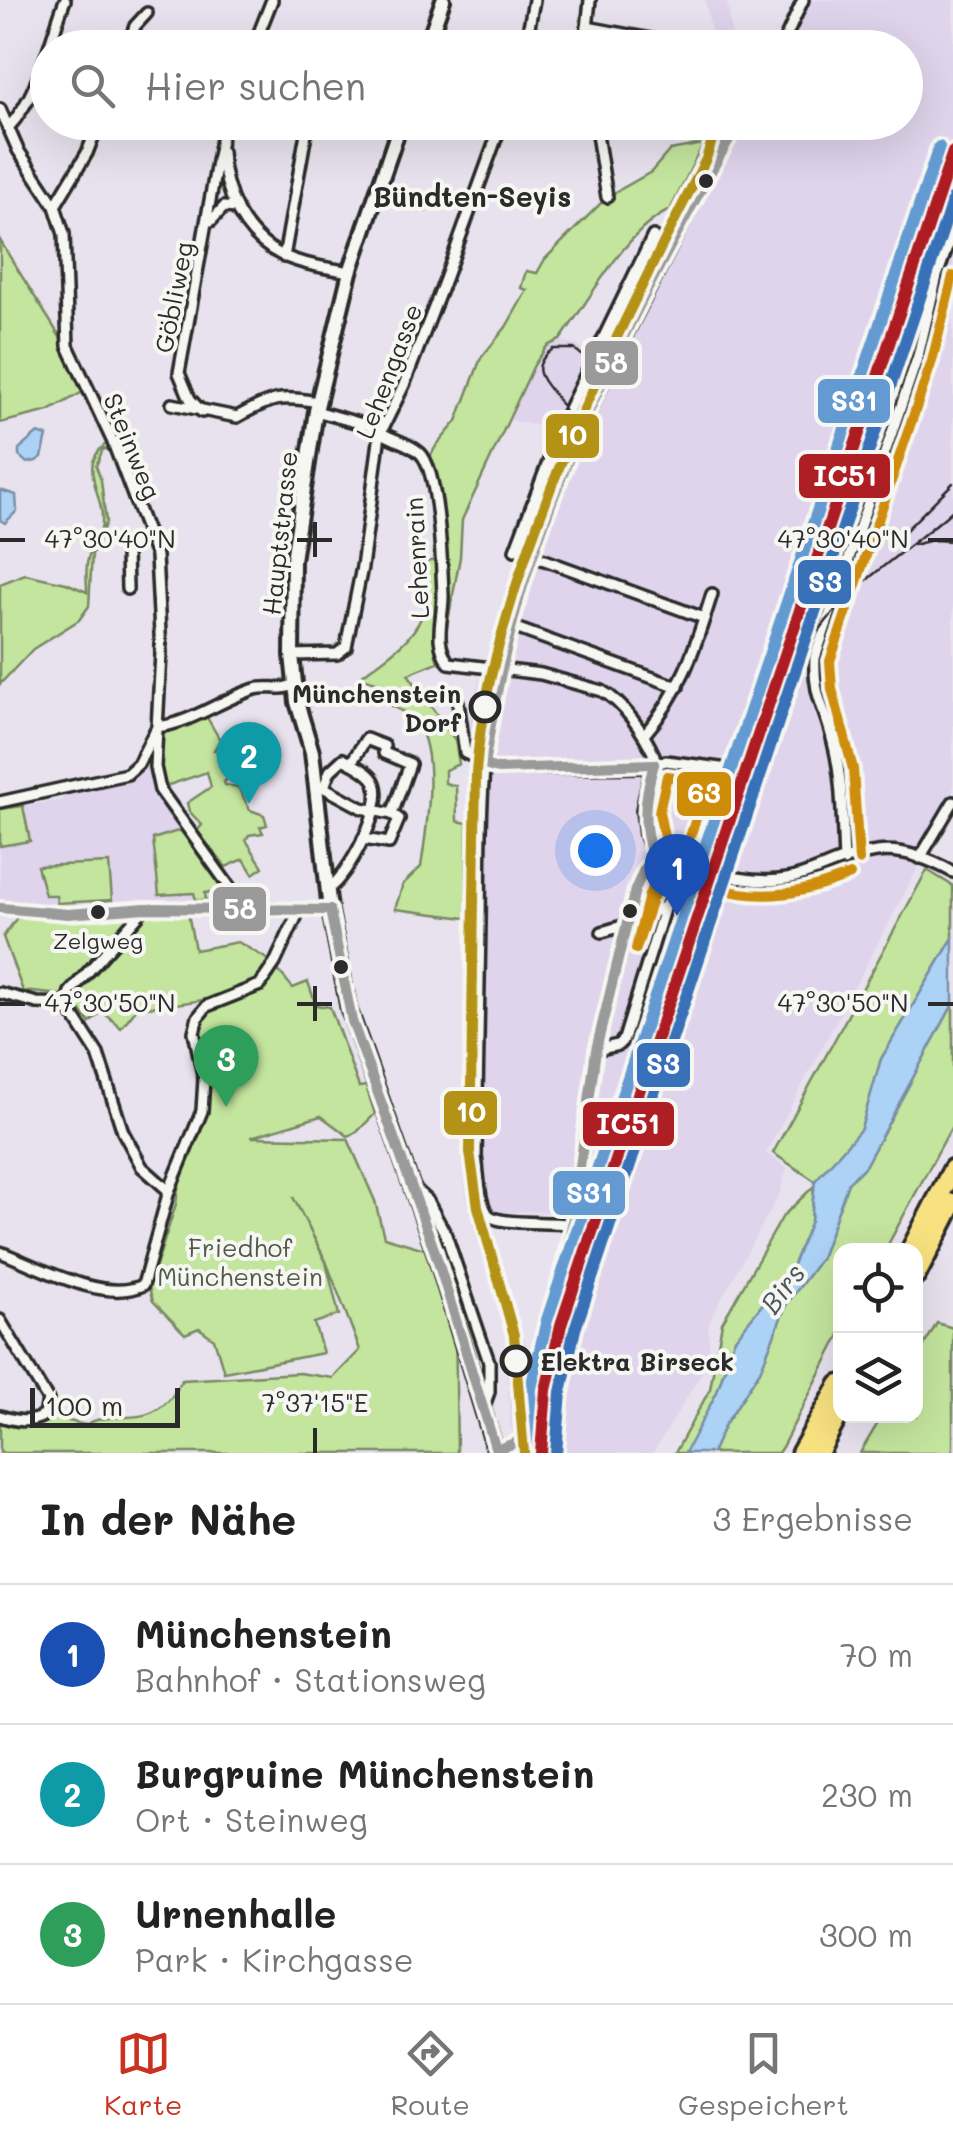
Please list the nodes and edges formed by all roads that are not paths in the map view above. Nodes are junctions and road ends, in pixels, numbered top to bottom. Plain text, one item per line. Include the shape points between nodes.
1 (64, 0) edge
2 (272, 0) edge
3 (443, 0) edge
4 (534, 0) edge
5 (590, 0) edge
6 (802, 0) edge
7 (147, 13) dead end
8 (588, 26) junction
9 (53, 30) edge
10 (134, 30) edge
11 (260, 30) edge
12 (432, 30) edge
13 (529, 30) edge
14 (587, 30) edge
15 (608, 30) edge
16 (789, 30) edge
17 (30, 94) edge
18 (0, 109) edge
19 (8, 128) junction
20 (92, 140) edge
21 (221, 140) edge
22 (223, 140) edge
23 (305, 140) edge
24 (395, 140) edge
25 (495, 140) edge
26 (598, 140) edge
27 (730, 140) edge
28 (607, 197) dead end
29 (56, 206) junction
30 (236, 208) junction
31 (207, 228) junction
32 (953, 231) edge
33 (653, 236) dead end
34 (284, 257) junction
35 (350, 272) junction
36 (172, 404) dead end
37 (317, 406) junction
38 (202, 412) junction
39 (380, 434) junction
40 (149, 537) junction
41 (515, 550) dead end
42 (531, 555) junction
43 (127, 589) dead end
44 (712, 594) dead end
45 (704, 618) junction
46 (510, 626) junction
47 (292, 654) junction
48 (500, 670) junction
49 (294, 684) junction
50 (678, 687) junction
51 (458, 702) dead end
52 (157, 726) junction
53 (644, 735) junction
54 (351, 763) junction
55 (654, 764) junction
56 (484, 765) junction
57 (319, 786) junction
58 (0, 802) edge
59 (953, 802) edge
60 (375, 810) junction
61 (392, 814) junction
62 (363, 839) junction
63 (920, 858) junction
64 (654, 860) junction
65 (844, 860) junction
66 (953, 872) edge
67 (328, 889) junction
68 (665, 906) junction
69 (244, 907) junction
70 (0, 908) edge
71 (145, 908) junction
72 (330, 910) junction
73 (299, 911) junction
74 (602, 932) dead end
75 (0, 993) edge
76 (66, 1004) junction
77 (596, 1050) junction
78 (953, 1169) edge
79 (410, 1184) junction
80 (169, 1191) junction
81 (953, 1202) edge
82 (572, 1224) junction
83 (915, 1243) edge
84 (0, 1252) edge
85 (923, 1261) edge
86 (0, 1320) edge
87 (833, 1398) edge
88 (484, 1406) junction
89 (0, 1416) edge
90 (834, 1423) edge
91 (496, 1452) edge
92 (801, 1453) edge
93 (818, 1453) edge

1 - 9 street
2 - 11 street
3 - 12 main road
4 - 13 street
5 - 8 street
6 - 16 street
7 - 10 street
8 - 14 street
8 - 15 street
17 - 19 street
18 - 19 street, Steinweg
19 - 29 street, Steinweg
20 - 29 street
21 - 31 street, Göbliweg
22 - 30 street
23 - 34 street
24 - 35 main road, Hauptstrasse
25 - 39 street, Lehengasse
26 - 28 street
27 - 42 street via 608,372
29 - 40 street, Steinweg via 64,234 68,346
30 - 31 street, Göbliweg via 216,212
30 - 34 street via 253,236
31 - 38 street, Göbliweg via 179,373
32 - 65 street via 816,658 815,691 834,743
33 - 41 street via 566,415
34 - 35 street
35 - 37 main road, Hauptstrasse
36 - 38 street, Lehenrain
37 - 38 street, Lehenrain via 287,396 238,417
37 - 39 street, Lehenrain
37 - 47 main road, Hauptstrasse via 293,560
39 - 47 street, Lehengasse via 346,648
39 - 48 street, Lehenrain via 420,452 431,477 443,600 441,653 448,663
40 - 43 street via 126,552
40 - 52 street, Steinweg via 161,643
42 - 45 street
42 - 46 street
44 - 45 street
45 - 50 street
46 - 48 street
46 - 50 street
47 - 49 main road, Hauptstrasse
48 - 53 street, Lehenrain via 602,691
48 - 56 street
49 - 52 street via 259,687
49 - 57 main road, Hauptstrasse
50 - 53 street
51 - 56 street via 464,753
52 - 58 street via 128,774
52 - 69 street, Steinweg via 160,790
53 - 55 street
54 - 57 street via 343,758
54 - 60 street via 374,780
54 - 61 street via 366,739 410,764
55 - 56 street
55 - 64 street via 642,810
55 - 68 street via 728,769 701,850
56 - 82 street via 476,1157 481,1192 487,1214 497,1222
57 - 60 street
57 - 67 main road, Hauptstrasse
59 - 63 street
60 - 61 street
60 - 62 street
61 - 62 street via 399,819 389,842
62 - 67 street
63 - 65 street via 890,851
63 - 66 street
64 - 65 street, bridge via 677,858 776,883
64 - 77 street, bridge via 635,890
67 - 72 main road, Hauptstrasse
68 - 74 street
68 - 77 street via 624,1039
69 - 71 street
69 - 73 street
70 - 71 street via 68,914
71 - 76 street
72 - 73 street
72 - 79 main road, Hauptstrasse via 349,1010
73 - 80 street via 260,984 207,1006 198,1017 202,1111
75 - 76 street
76 - 80 street via 98,1054 123,1132 142,1167
77 - 82 street
78 - 83 highway
79 - 88 main road, Hauptstrasse
79 - 88 street, Hauptstrasse via 436,1213 489,1362
80 - 84 street via 143,1285 135,1289 92,1288
81 - 85 highway
82 - 91 street via 527,1433
86 - 89 street via 48,1400 45,1416 28,1422
87 - 92 highway
88 - 91 main road, Hauptstrasse
90 - 93 highway

